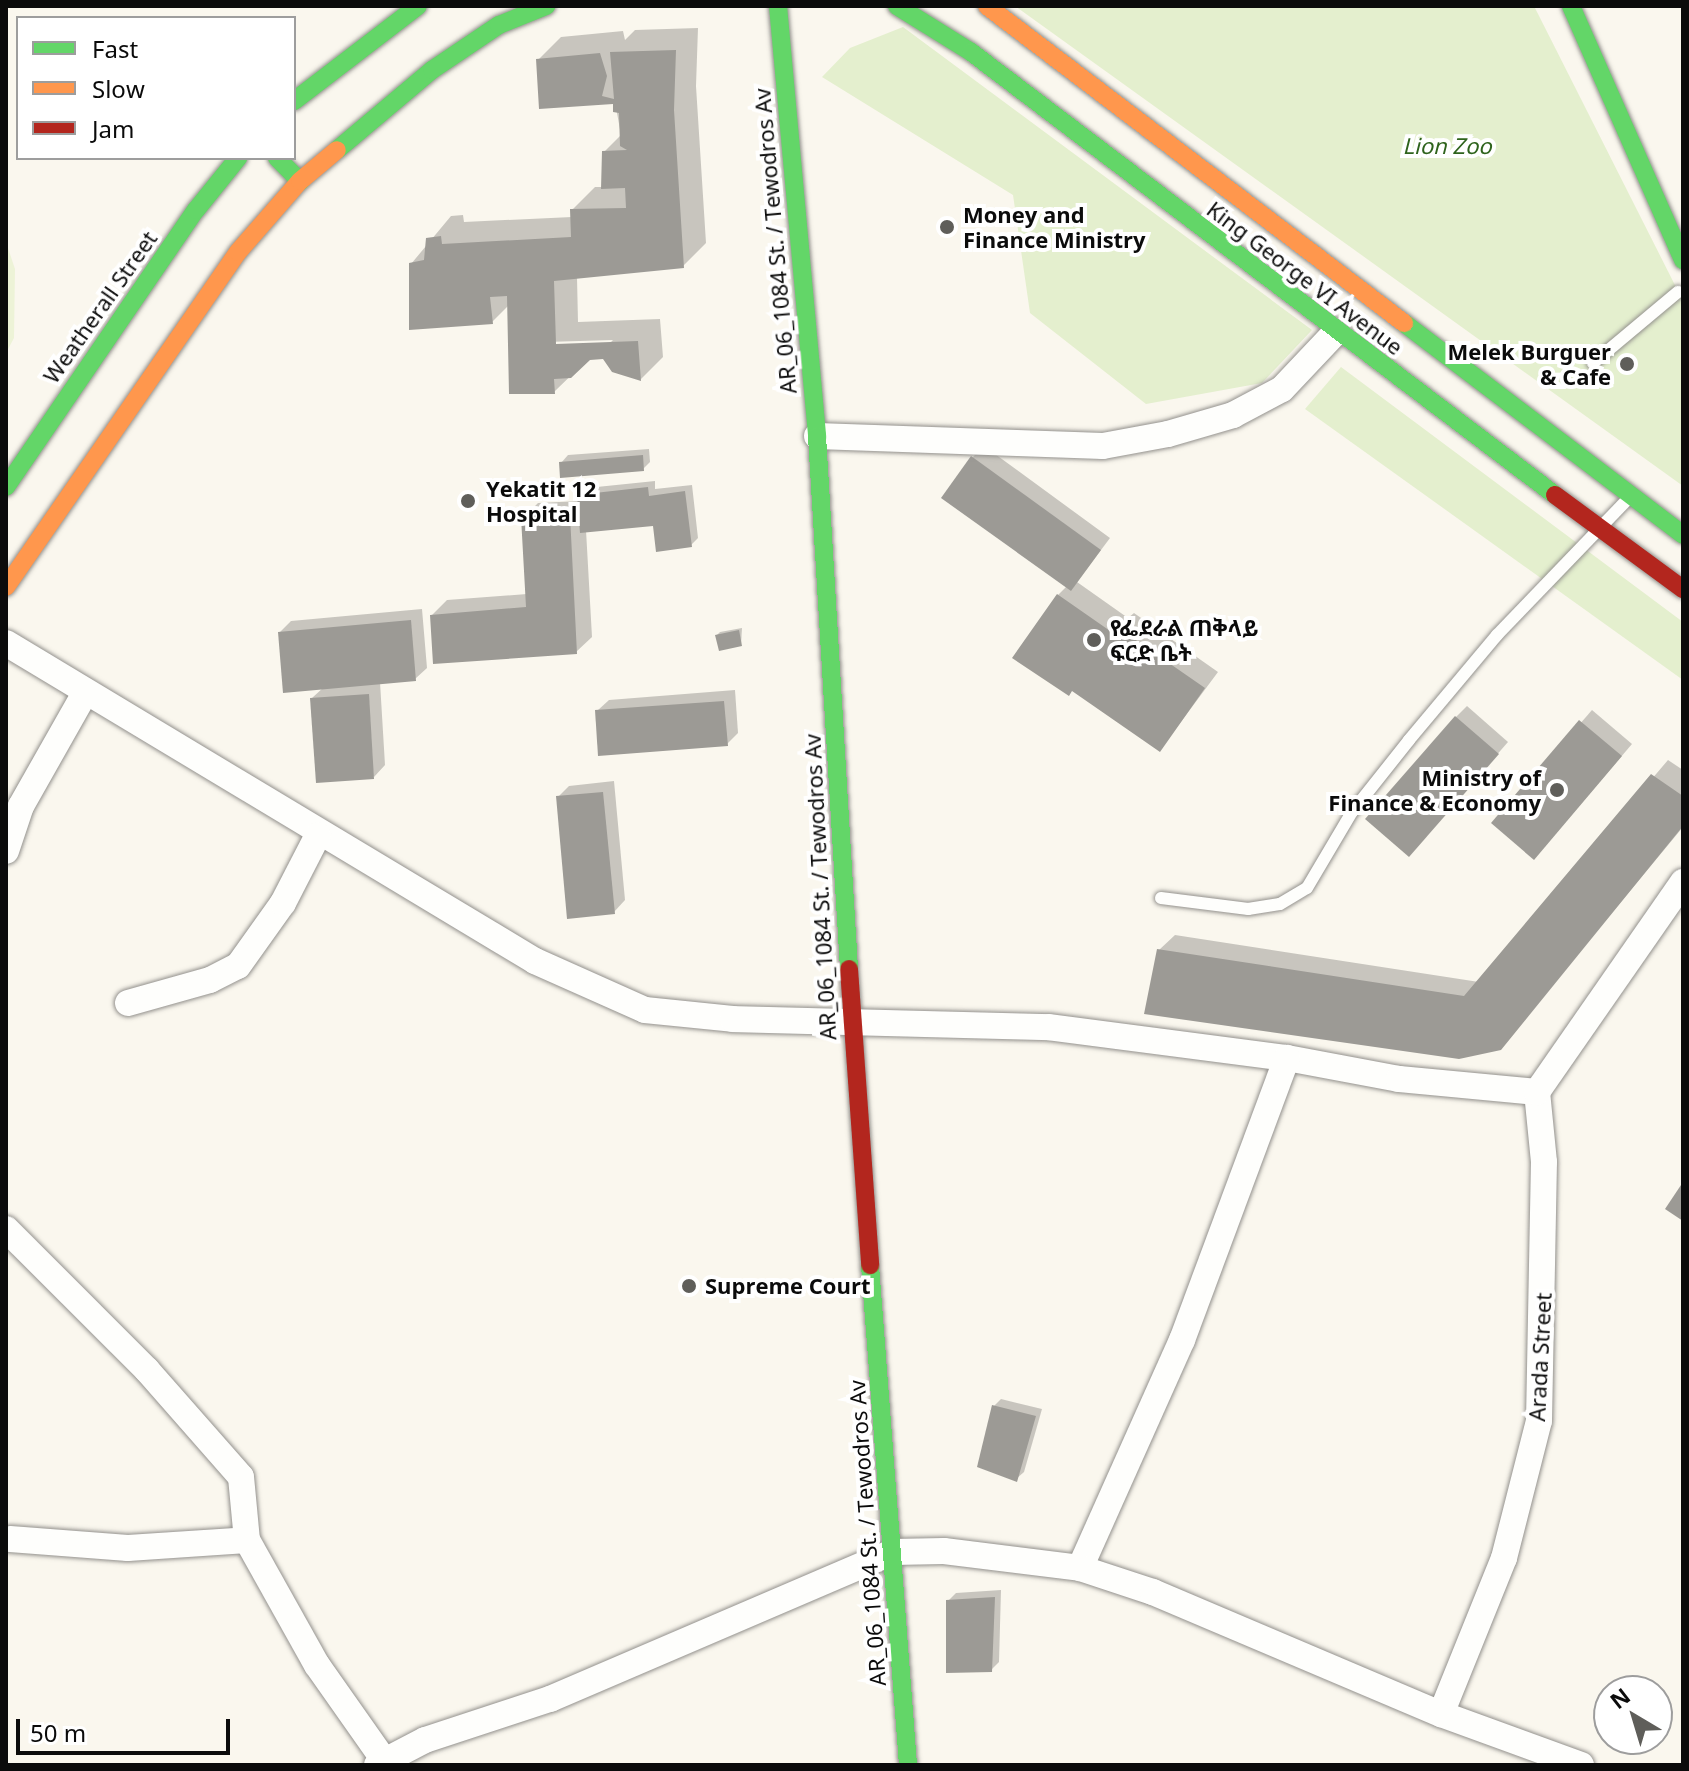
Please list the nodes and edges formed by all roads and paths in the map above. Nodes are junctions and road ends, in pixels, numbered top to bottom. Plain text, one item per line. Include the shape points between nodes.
1 (418, 6) edge
2 (546, 6) edge
3 (778, 6) edge
4 (897, 6) edge
5 (987, 6) edge
6 (1571, 6) edge
7 (296, 99) edge
8 (236, 160) edge
9 (279, 160) edge
10 (300, 181) junction
11 (1683, 260) edge
12 (1678, 292) dead end
13 (1335, 333) junction
14 (1593, 363) dead end
15 (1439, 381) junction
16 (817, 436) junction
17 (6, 487) edge
18 (1631, 496) junction
19 (1605, 529) junction
20 (1683, 535) edge
21 (6, 587) edge
22 (1683, 589) edge
23 (6, 643) edge
24 (85, 693) junction
25 (318, 835) junction
26 (6, 851) edge
27 (1683, 882) edge
28 (1161, 898) dead end
29 (128, 1003) dead end
30 (852, 1020) junction
31 (1287, 1058) junction
32 (1537, 1092) junction
33 (6, 1229) edge
34 (10, 1539) dead end
35 (247, 1540) junction
36 (893, 1552) junction
37 (1080, 1568) junction
38 (1441, 1714) junction
39 (380, 1762) edge
40 (908, 1765) edge
41 (1581, 1765) edge

1 - 7 main road
2 - 10 main road via 499,25 432,70
3 - 16 main road, AR_06_1084 St. / Tewodros Av
4 - 13 main road, King George VI Avenue via 971,52
5 - 15 main road, King George VI Avenue
6 - 11 main road
8 - 17 main road, Weatherall Street via 196,210
9 - 10 main road
10 - 21 main road via 238,252
12 - 14 lane
13 - 15 main road, King George VI Avenue
13 - 16 street via 1282,389 1233,415 1168,434 1103,446
15 - 18 main road, King George VI Avenue
15 - 19 main road, King George VI Avenue
16 - 30 main road, AR_06_1084 St. / Tewodros Av
18 - 19 lane
18 - 20 main road, King George VI Avenue
19 - 22 main road, King George VI Avenue
19 - 28 lane via 1497,635 1409,740 1352,812 1307,888 1280,904 1248,909
23 - 24 street
24 - 25 street
24 - 26 street via 21,806
25 - 29 street via 283,903 238,966 210,980
25 - 30 street via 535,961 645,1010 733,1019
27 - 32 street
30 - 31 street via 1048,1027
30 - 36 main road, AR_06_1084 St. / Tewodros Av
31 - 32 street via 1399,1079
31 - 37 street via 1182,1340
32 - 38 street, Arada Street via 1544,1162 1539,1421 1504,1558
33 - 35 street via 55,1273 220,1447 241,1477
34 - 35 street via 128,1548
35 - 39 street via 317,1665
36 - 37 street via 944,1551
36 - 39 street via 550,1699
36 - 40 main road, AR_06_1084 St. / Tewodros Av
37 - 38 street via 1153,1592
38 - 41 street

